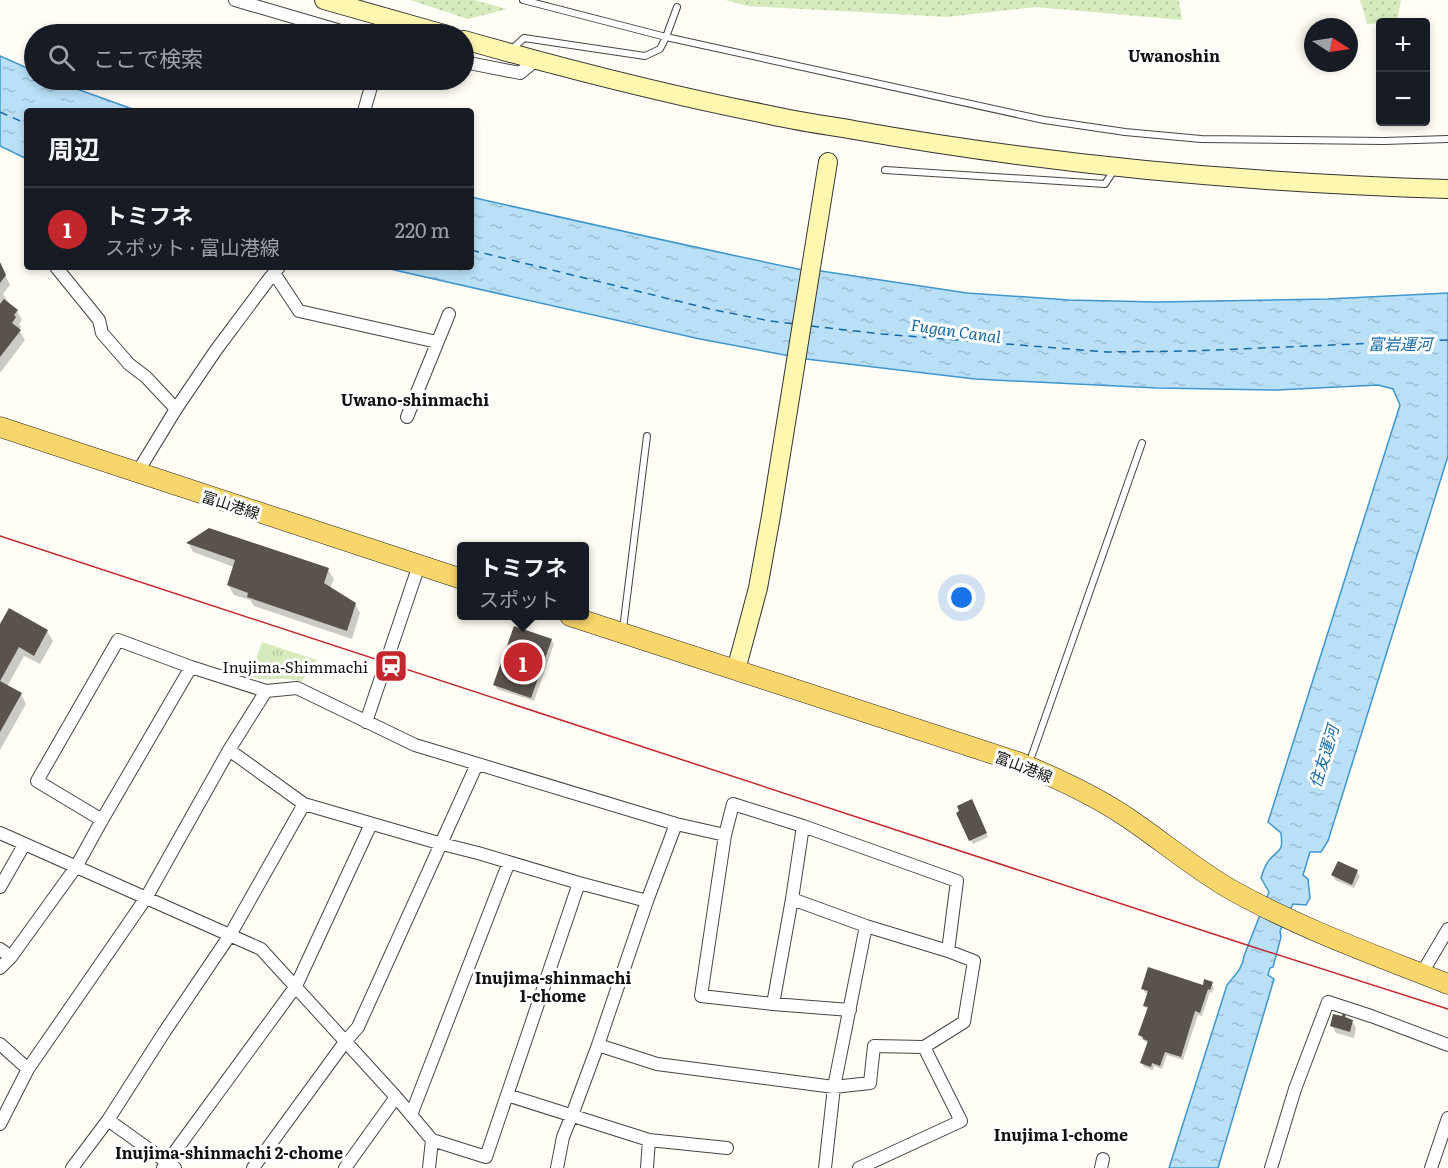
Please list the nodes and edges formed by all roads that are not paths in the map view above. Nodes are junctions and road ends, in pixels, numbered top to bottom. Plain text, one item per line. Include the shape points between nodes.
1 (235, 0) edge
2 (324, 0) edge
3 (523, 0) edge
4 (677, 7) dead end
5 (317, 24) edge
6 (409, 24) edge
7 (666, 37) junction
8 (474, 43) edge
9 (509, 53) junction
10 (536, 60) junction
11 (474, 64) edge
12 (370, 90) edge
13 (365, 108) edge
14 (1448, 139) edge
15 (828, 162) dead end
16 (1116, 167) junction
17 (885, 170) dead end
18 (1445, 186) edge
19 (58, 270) edge
20 (277, 270) edge
21 (449, 314) dead end
22 (437, 342) junction
23 (176, 409) junction
24 (407, 417) dead end
25 (0, 427) edge
26 (647, 436) dead end
27 (1142, 443) dead end
28 (137, 473) junction
29 (419, 565) junction
30 (457, 577) edge
31 (584, 620) edge
32 (622, 633) junction
33 (191, 667) junction
34 (736, 670) junction
35 (266, 691) junction
36 (366, 722) junction
37 (229, 750) junction
38 (1032, 755) dead end
39 (477, 764) junction
40 (304, 804) junction
41 (102, 820) junction
42 (371, 824) junction
43 (676, 824) junction
44 (803, 826) junction
45 (0, 833) edge
46 (725, 835) junction
47 (24, 844) junction
48 (442, 844) junction
49 (508, 862) junction
50 (76, 867) junction
51 (579, 883) junction
52 (0, 887) edge
53 (146, 898) junction
54 (792, 899) junction
55 (647, 901) junction
56 (866, 926) junction
57 (1448, 929) edge
58 (230, 935) junction
59 (0, 949) edge
60 (948, 951) junction
61 (11, 957) junction
62 (0, 969) edge
63 (1422, 973) junction
64 (1448, 984) edge
65 (296, 986) junction
66 (773, 1004) junction
67 (850, 1010) junction
68 (345, 1042) junction
69 (0, 1044) edge
70 (598, 1045) junction
71 (1448, 1045) edge
72 (924, 1047) junction
73 (28, 1069) junction
74 (834, 1087) junction
75 (507, 1095) junction
76 (396, 1097) junction
77 (411, 1115) junction
78 (572, 1115) junction
79 (1448, 1118) edge
80 (108, 1120) junction
81 (0, 1124) edge
82 (432, 1140) junction
83 (649, 1140) junction
84 (727, 1148) dead end
85 (168, 1166) edge
86 (72, 1168) edge
87 (253, 1168) edge
88 (345, 1168) edge
89 (429, 1168) edge
90 (557, 1168) edge
91 (647, 1168) edge
92 (825, 1168) edge
93 (859, 1168) edge
94 (1271, 1168) edge
95 (1431, 1168) edge

1 - 5 street
2 - 6 street
3 - 7 lane
4 - 7 lane
7 - 9 lane via 660,50 645,56 524,38
7 - 14 lane via 1044,120 1125,132 1202,139
8 - 9 street
9 - 10 street
10 - 11 street via 520,73
10 - 16 street via 768,115 956,147
12 - 13 street
15 - 34 street via 758,588
16 - 17 lane via 1105,184
16 - 18 street via 1380,187
19 - 23 street via 99,320 102,333
20 - 22 street via 298,311
20 - 23 street
21 - 22 street
22 - 24 street
23 - 28 street
25 - 28 main road, 富山港線
26 - 32 lane
27 - 38 lane
28 - 29 main road, 富山港線
29 - 30 main road, 富山港線
29 - 36 street
31 - 32 main road, 富山港線
32 - 34 main road, 富山港線
33 - 35 street
33 - 41 street
33 - 41 street via 118,640 37,782
34 - 63 main road, 富山港線 via 1018,762 1053,777 1118,812 1255,902
35 - 36 street via 297,688
35 - 37 street
36 - 39 street via 415,745
37 - 40 street
37 - 53 street
39 - 43 street
39 - 48 street
40 - 42 street
40 - 58 street
41 - 50 street
42 - 48 street
42 - 65 street
43 - 46 street
43 - 55 street
44 - 46 street via 733,804
44 - 54 street
44 - 60 street via 957,881
45 - 47 street
46 - 66 street via 701,996
47 - 50 street
47 - 52 street
48 - 49 street
48 - 68 street via 358,1027
49 - 51 street
49 - 77 street
50 - 53 street
50 - 61 street
51 - 55 street
51 - 75 street
53 - 58 street
53 - 73 street
54 - 56 street
54 - 66 street
55 - 70 street
56 - 60 street
56 - 67 street
57 - 63 street
58 - 65 street via 261,949
58 - 80 street
59 - 61 street
60 - 72 street via 974,961 964,1022
61 - 62 street
63 - 64 main road, 富山港線
65 - 68 street
65 - 85 street
66 - 67 street
67 - 74 street
68 - 76 street
68 - 87 street
69 - 73 street
70 - 74 street via 657,1064
70 - 78 street
71 - 94 street via 1328,1002
72 - 74 street via 874,1046 870,1083
72 - 93 street via 961,1121
73 - 81 street
74 - 92 street
75 - 78 street
75 - 82 street via 486,1157
76 - 77 street
76 - 88 street
77 - 82 street
78 - 83 street
78 - 90 street
79 - 95 street
80 - 85 street
80 - 86 street
82 - 89 street
83 - 84 street
83 - 91 street

